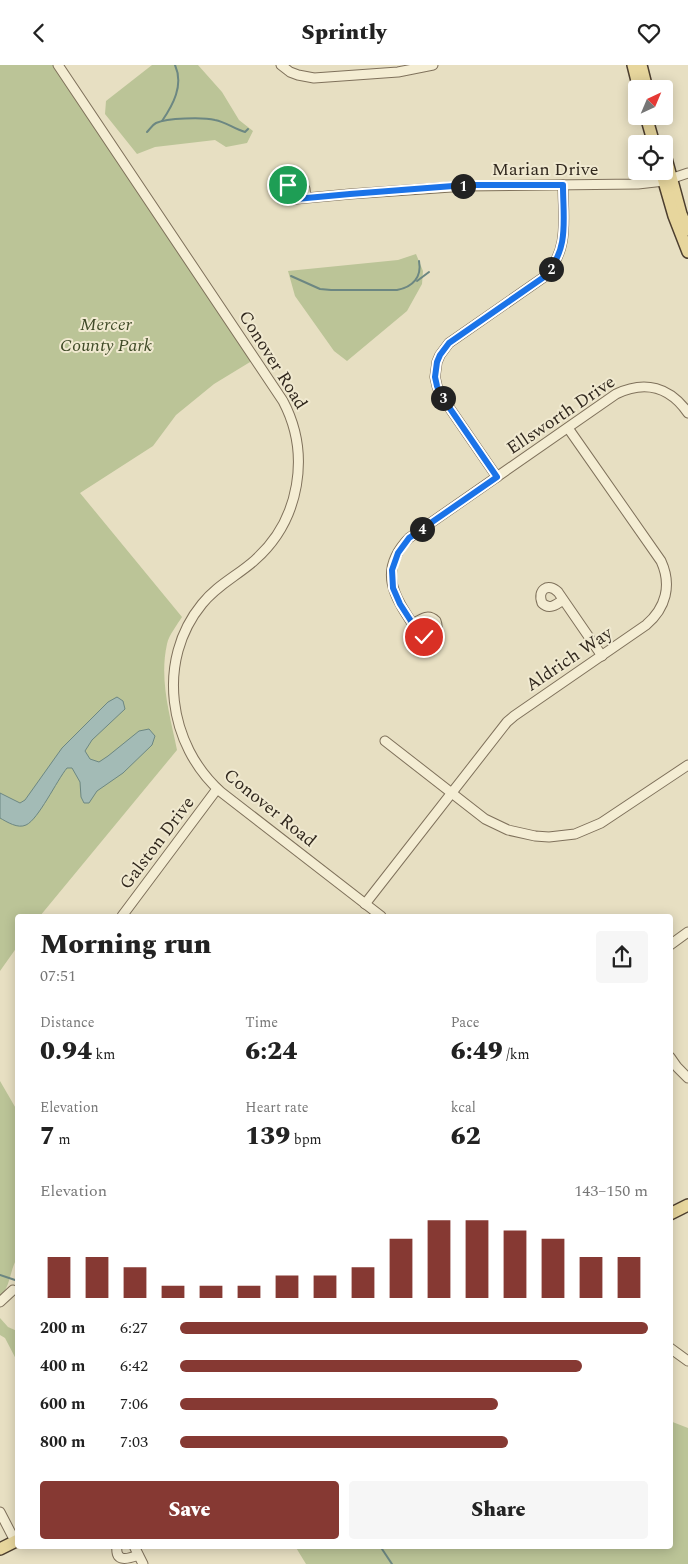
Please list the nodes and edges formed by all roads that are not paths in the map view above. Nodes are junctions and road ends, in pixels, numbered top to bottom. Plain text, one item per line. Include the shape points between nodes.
1 (58, 65) edge
2 (281, 65) edge
3 (433, 65) edge
4 (633, 65) edge
5 (641, 65) edge
6 (637, 80) edge
7 (645, 80) edge
8 (688, 173) edge
9 (673, 176) edge
10 (651, 180) edge
11 (666, 180) edge
12 (666, 180) edge
13 (563, 185) junction
14 (306, 198) dead end
15 (688, 230) edge
16 (688, 251) edge
17 (688, 413) edge
18 (568, 428) junction
19 (497, 477) junction
20 (563, 600) dead end
21 (413, 624) dead end
22 (602, 656) junction
23 (385, 741) dead end
24 (688, 765) edge
25 (217, 789) junction
26 (452, 793) junction
27 (365, 904) junction
28 (123, 914) edge
29 (378, 914) edge
30 (688, 933) edge
31 (673, 943) edge
32 (673, 1062) edge
33 (688, 1077) edge
34 (688, 1205) edge
35 (673, 1212) edge
36 (13, 1290) dead end
37 (0, 1302) edge
38 (673, 1351) edge
39 (688, 1361) edge
40 (0, 1512) edge
41 (15, 1538) edge
42 (15, 1541) edge
43 (0, 1549) edge
44 (118, 1549) edge
45 (136, 1551) edge
46 (143, 1564) edge

1 - 25 street, Conover Road via 283,401 297,437 299,462 295,490 281,528 255,560 220,585 201,605 186,630 176,658 173,688 179,728 189,753
2 - 3 street via 290,72 314,78 398,72
4 - 6 main road
5 - 7 main road
8 - 9 street, Marian Drive
10 - 13 street, Marian Drive via 628,185
11 - 15 main road
12 - 16 main road via 674,216
13 - 14 street, Marian Drive via 466,185
13 - 19 street via 562,246 556,262 544,277 449,343 437,362 435,377 440,394
17 - 18 street, Ellsworth Drive via 676,399 661,390 634,387 616,395
18 - 19 street, Ellsworth Drive
18 - 22 street, Aldrich Way via 661,561 666,577 664,603 654,619
19 - 21 street, Ellsworth Drive via 409,538 398,553 392,570 393,588
20 - 22 street
22 - 26 street, Aldrich Way via 507,722
23 - 26 street
24 - 26 street via 601,823 563,836 535,837 508,830 485,819
25 - 27 street, Conover Road
25 - 28 street, Galston Drive
26 - 27 street, Aldrich Way
27 - 29 street, Conover Road
30 - 31 street
32 - 33 street
34 - 35 main road
36 - 37 street
38 - 39 street
40 - 41 street
42 - 43 main road
44 - 45 street via 121,1558 127,1559
45 - 46 street

